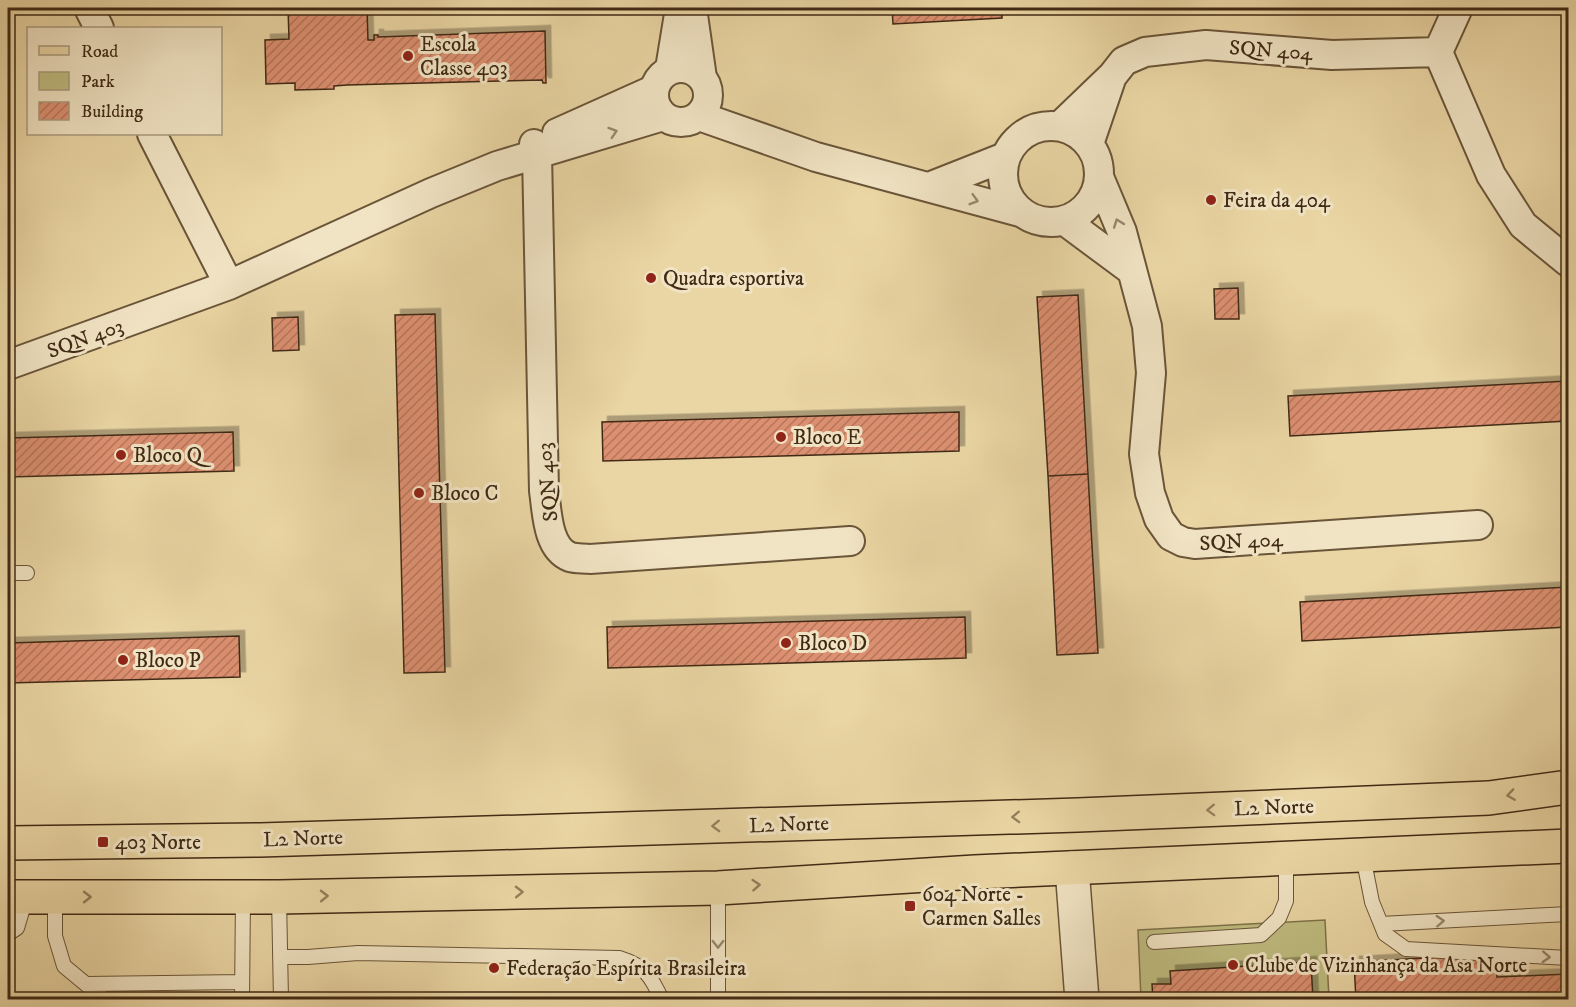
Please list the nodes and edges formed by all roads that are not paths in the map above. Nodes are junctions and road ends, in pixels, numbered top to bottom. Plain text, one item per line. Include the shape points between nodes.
1 (89, 8) edge
2 (680, 8) edge
3 (692, 8) edge
4 (1458, 8) edge
5 (98, 27) edge
6 (1438, 52) junction
7 (1113, 75) junction
8 (705, 83) junction
9 (662, 92) junction
10 (699, 116) junction
11 (1060, 126) junction
12 (153, 135) edge
13 (759, 138) junction
14 (1089, 144) junction
15 (535, 149) junction
16 (1005, 157) junction
17 (1099, 177) junction
18 (929, 187) junction
19 (1020, 212) junction
20 (1065, 221) junction
21 (1569, 262) edge
22 (1131, 270) junction
23 (229, 285) junction
24 (8, 365) edge
25 (1478, 525) dead end
26 (850, 541) dead end
27 (8, 573) edge
28 (27, 573) dead end
29 (1569, 787) edge
30 (8, 843) edge
31 (1569, 846) edge
32 (1363, 855) junction
33 (1286, 859) junction
34 (1072, 868) junction
35 (718, 888) junction
36 (30, 896) edge
37 (243, 897) junction
38 (279, 897) junction
39 (1569, 914) edge
40 (1381, 924) junction
41 (8, 934) edge
42 (1154, 942) dead end
43 (281, 957) junction
44 (1569, 958) edge
45 (242, 982) junction
46 (86, 984) junction
47 (105, 999) edge
48 (242, 999) edge
49 (281, 999) edge
50 (662, 999) edge
51 (718, 999) edge
52 (1082, 999) edge

1 - 5 street
2 - 9 street
3 - 8 street
4 - 6 street
6 - 7 street, SQN 404 via 1332,55 1206,45 1145,52 1124,61
6 - 21 street via 1497,185 1523,225
7 - 11 street, SQN 404
7 - 14 street
8 - 9 street via 693,70 682,67
8 - 10 street via 708,98
8 - 13 street
9 - 10 street via 671,121 681,123
9 - 15 street, SQN 403
10 - 13 street
11 - 14 street via 1076,132
11 - 16 street via 1043,126 1027,132 1014,142
12 - 23 street
13 - 18 street
14 - 17 street via 1098,159
15 - 23 street, SQN 403
15 - 26 street, SQN 403 via 544,491 558,547 568,556 590,559
16 - 18 street
16 - 19 street via 1002,177 1008,196
17 - 20 street via 1094,196 1082,212
22 -> 17 street, SQN 404 via 1122,232
18 -> 19 street
19 - 20 street via 1034,220
20 - 22 street
22 - 25 street, SQN 404 via 1147,326 1151,373 1144,454 1155,510 1171,536 1195,544
23 - 24 street, SQN 403
27 - 28 lane
29 -> 30 main road, L2 Norte via 1490,798 1078,815 272,840
31 - 32 main road
32 - 33 main road
32 - 40 lane via 1372,902
33 - 34 main road
33 - 42 lane via 1286,901 1279,918 1261,934
35 -> 34 main road
34 - 52 street
38 -> 35 main road
35 -> 51 lane
36 -> 37 main road
36 - 41 lane via 17,928
36 - 46 lane via 55,936 64,966
37 - 38 main road
37 - 45 lane
38 - 43 lane
40 -> 39 lane
40 -> 44 lane via 1385,934 1406,949
43 - 49 lane
43 - 50 lane via 357,953 619,958 647,972
45 - 46 lane
45 - 48 lane
46 - 47 lane

